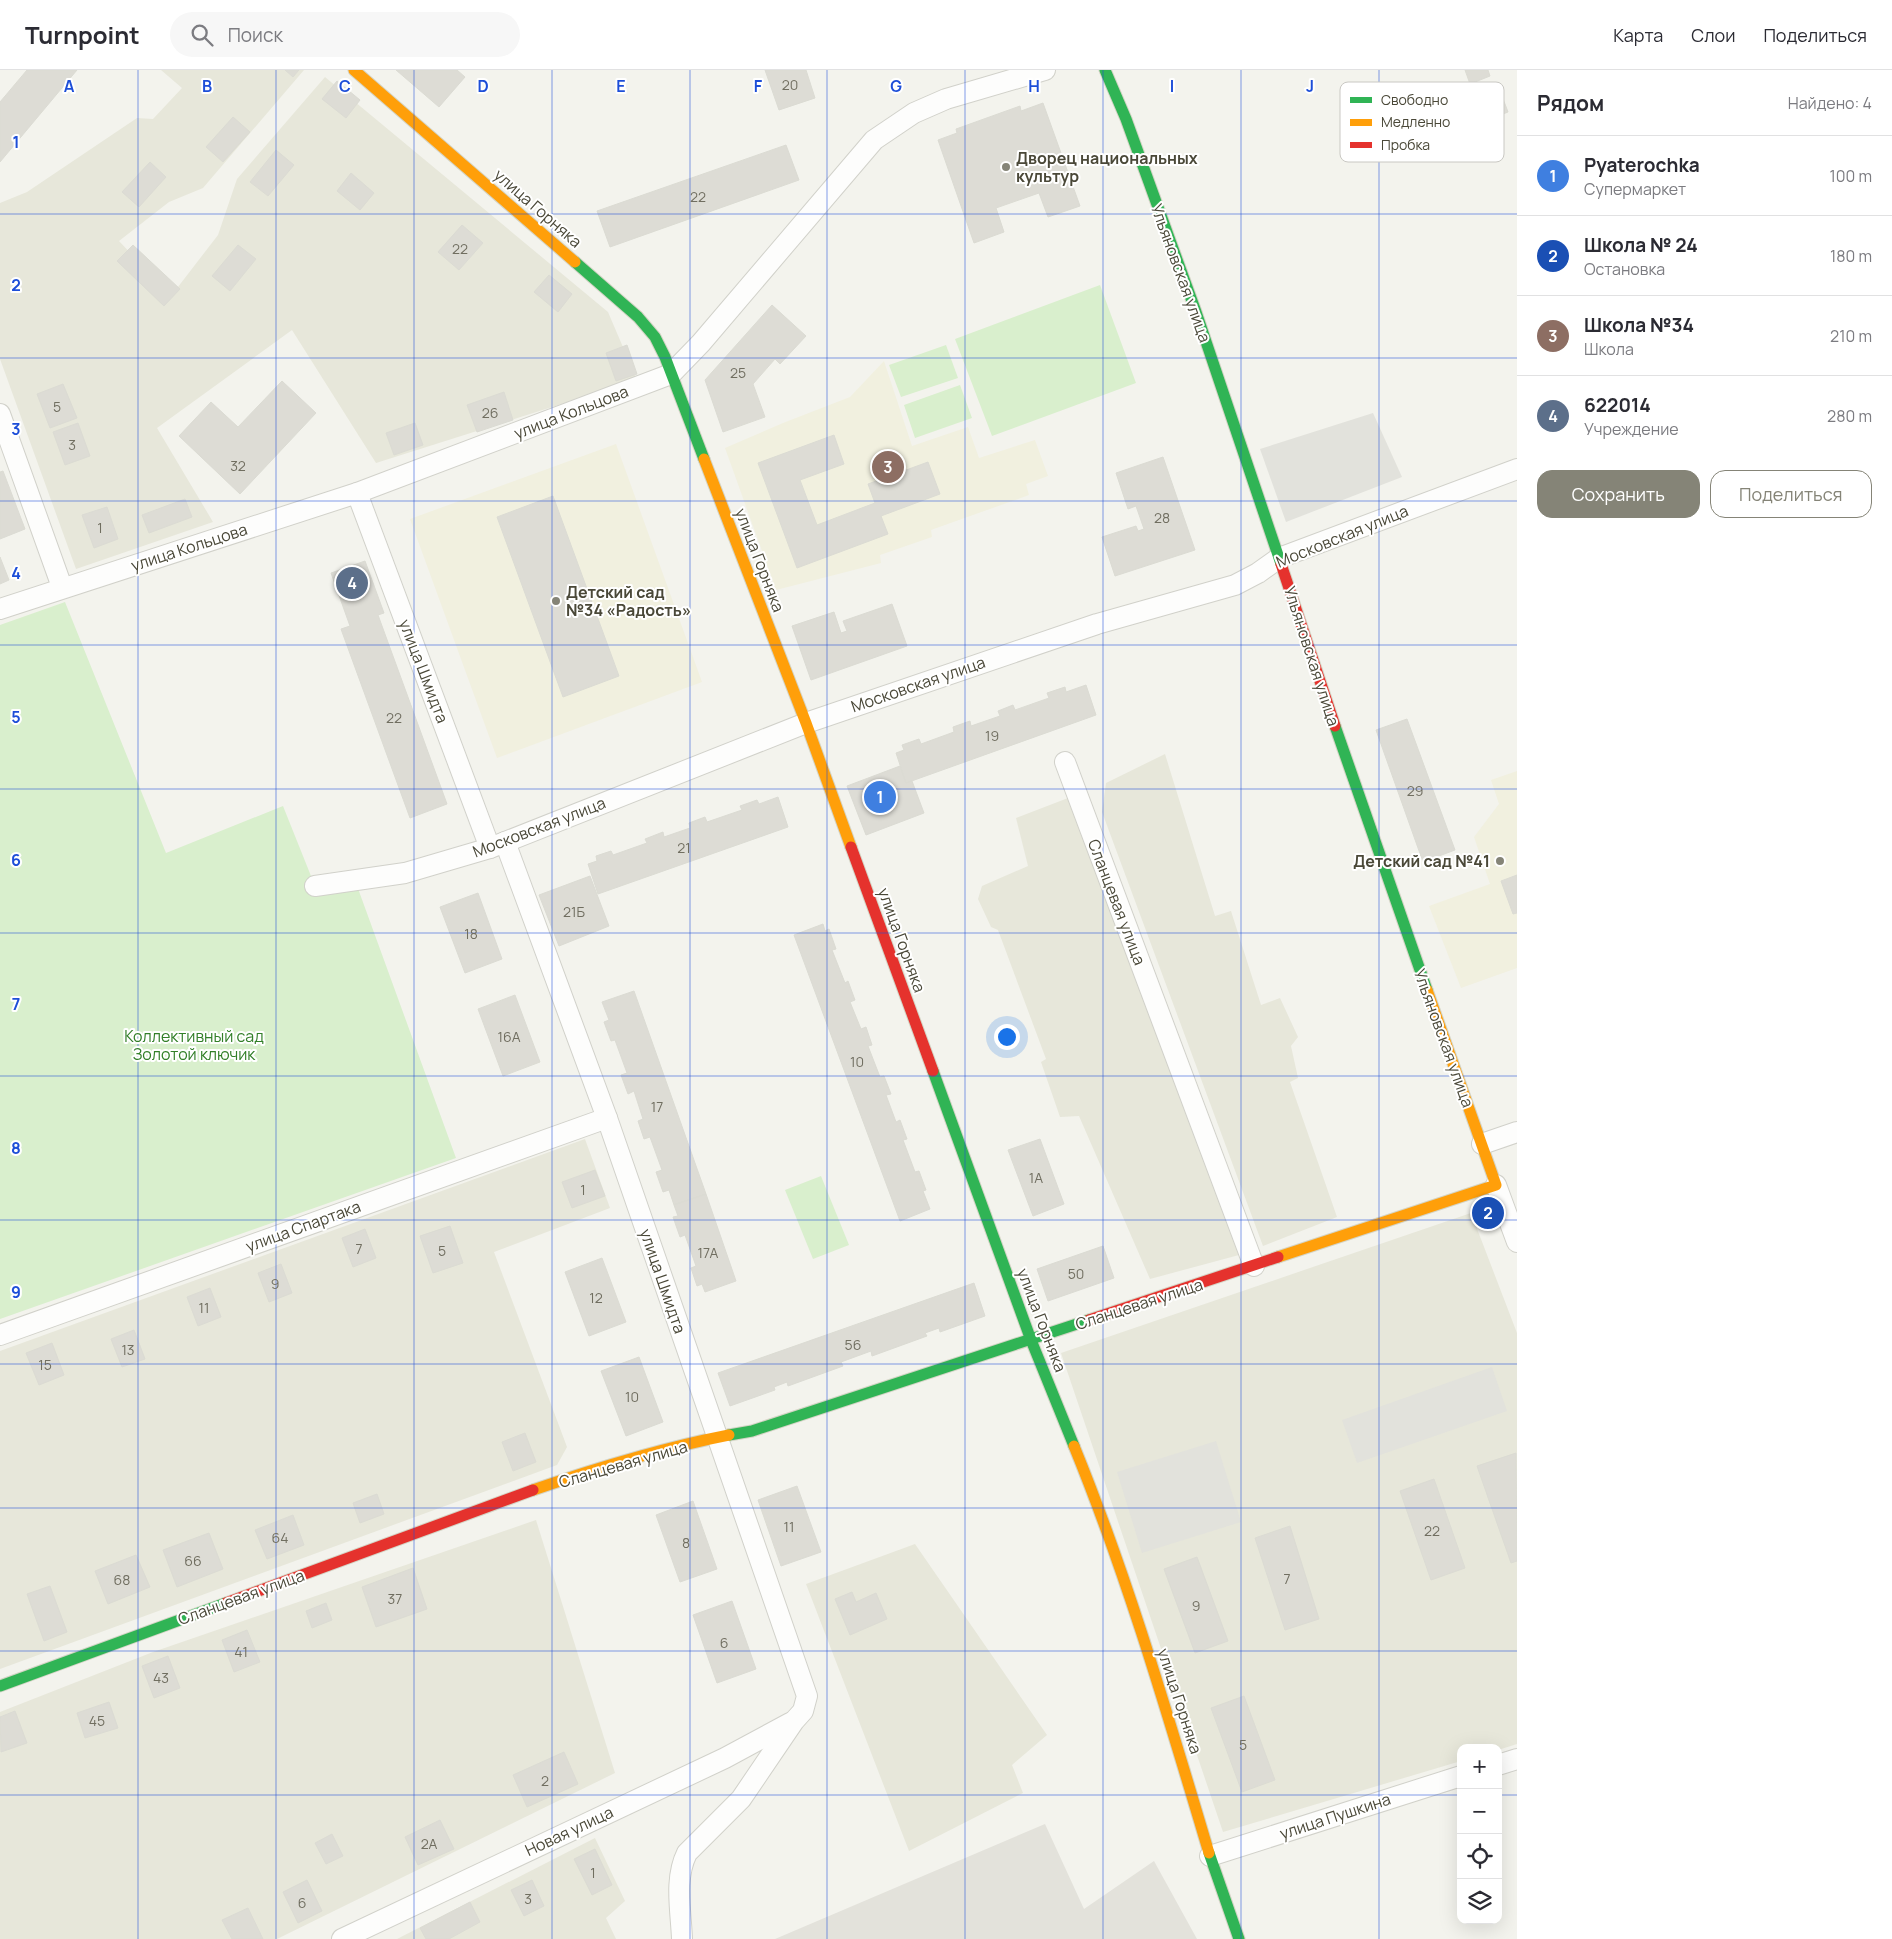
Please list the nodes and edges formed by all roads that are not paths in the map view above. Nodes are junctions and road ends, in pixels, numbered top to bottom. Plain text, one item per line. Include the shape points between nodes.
1 (354, 70) edge
2 (1045, 70) edge
3 (1106, 70) edge
4 (671, 374) junction
5 (0, 414) edge
6 (1517, 469) edge
7 (358, 493) junction
8 (1279, 558) junction
9 (62, 587) junction
10 (0, 609) edge
11 (806, 723) junction
12 (1065, 762) dead end
13 (498, 845) junction
14 (315, 886) dead end
15 (606, 1118) junction
16 (1517, 1132) edge
17 (1482, 1144) junction
18 (1496, 1185) junction
19 (1517, 1242) edge
20 (1254, 1266) junction
21 (0, 1335) edge
22 (1031, 1340) junction
23 (717, 1437) junction
24 (0, 1686) edge
25 (794, 1720) junction
26 (1517, 1759) edge
27 (1502, 1764) edge
28 (1457, 1777) edge
29 (1210, 1856) junction
30 (342, 1939) edge
31 (682, 1939) edge
32 (1239, 1939) edge

1 - 4 main road, улица Горняка via 638,317 655,335
2 - 4 street, улица Кольцова via 946,99 914,113 874,140
3 - 8 main road, Ульяновская улица via 1196,312
4 - 7 street, улица Кольцова
4 - 11 main road, улица Горняка
5 - 9 street
6 - 8 street, Московская улица
7 - 9 street, улица Кольцова
7 - 13 street, улица Шмидта
8 - 11 street, Московская улица via 1235,585 1097,624
8 - 17 main road, Ульяновская улица via 1371,832
9 - 10 street, улица Кольцова
11 - 13 street, Московская улица
11 - 22 main road, улица Горняка
12 - 20 street, Сланцевая улица
13 - 14 street, Московская улица via 405,873
13 - 15 street, улица Шмидта
15 - 21 street, улица Спартака
15 - 23 street, улица Шмидта
16 - 17 street
17 - 18 main road, Ульяновская улица
18 - 19 street, Ульяновская улица
18 - 20 main road, Сланцевая улица
20 - 22 main road, Сланцевая улица
22 - 23 main road, Сланцевая улица via 752,1431
22 - 29 main road, улица Горняка via 1096,1500 1165,1707
23 - 24 main road, Сланцевая улица via 610,1465 476,1511
23 - 25 street, улица Шмидта via 807,1696 802,1711
25 - 30 street, Новая улица via 725,1758
25 - 31 street, улица Шмидта via 741,1800 687,1853 679,1875
26 - 27 street
28 - 29 street, улица Пушкина
29 - 32 main road, улица Горняка

